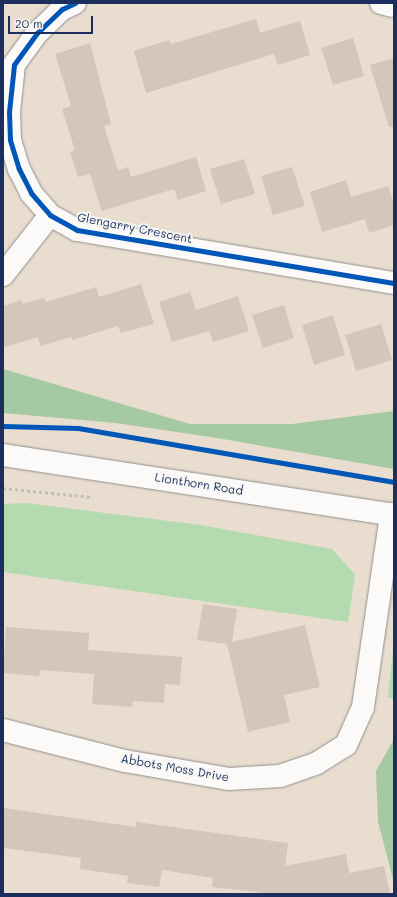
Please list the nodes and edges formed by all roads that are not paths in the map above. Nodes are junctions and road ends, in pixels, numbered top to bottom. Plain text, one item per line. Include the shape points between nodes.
1 (75, 3) edge
2 (9, 63) edge
3 (50, 215) junction
4 (3, 275) edge
5 (394, 283) edge
6 (3, 455) edge
7 (392, 515) edge
8 (3, 730) edge

1 - 2 street, Glengarry Crescent via 62,9
2 - 3 street, Glengarry Crescent via 10,140 19,169 31,193
3 - 4 street
3 - 5 street, Glengarry Crescent via 77,230
6 - 7 street, Lionthorn Road
7 - 8 street, Abbots Moss Drive via 363,707 346,745 317,763 280,776 230,779 125,761

